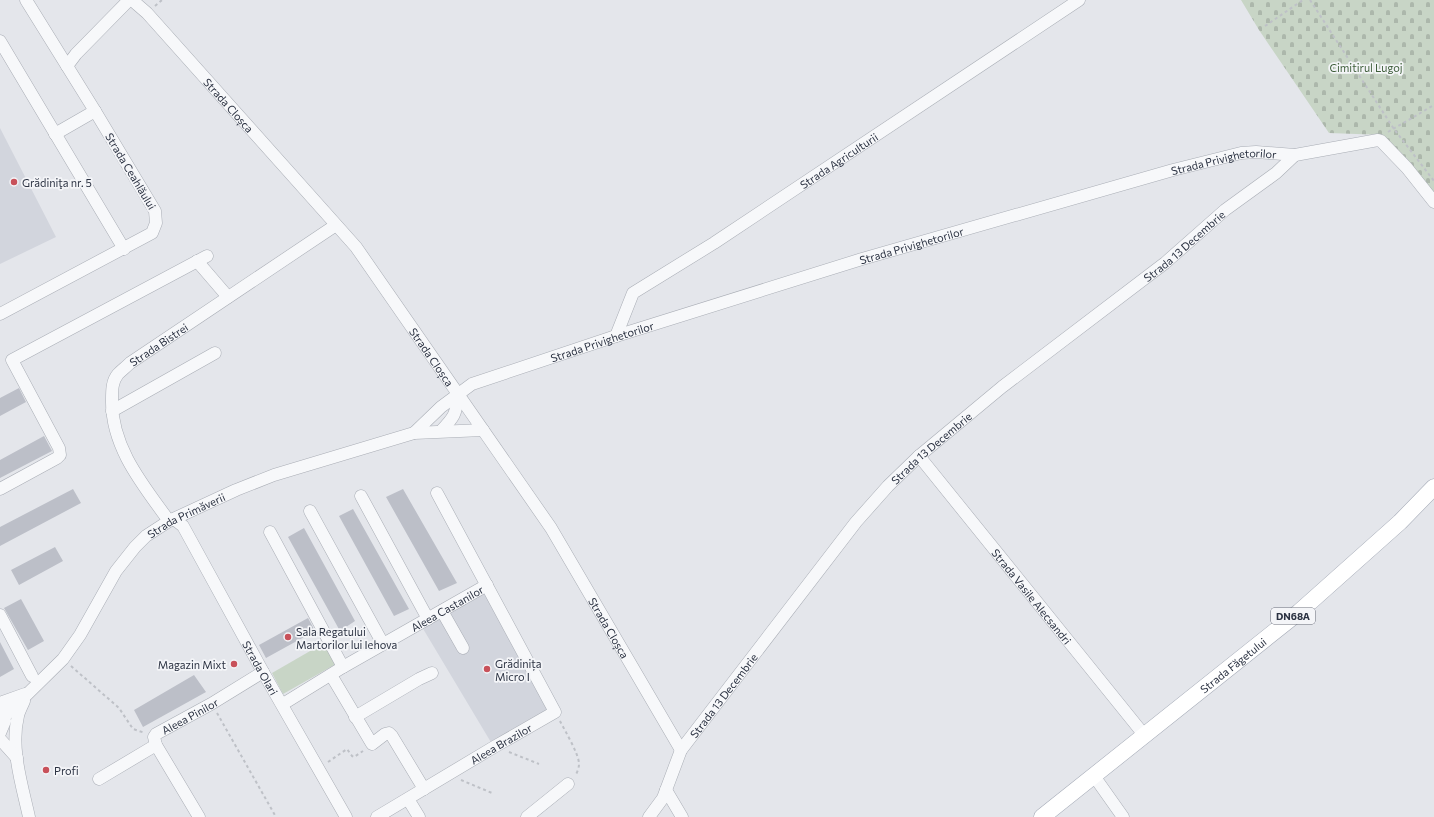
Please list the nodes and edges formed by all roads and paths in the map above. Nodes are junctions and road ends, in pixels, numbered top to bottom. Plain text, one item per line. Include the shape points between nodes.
1 (26, 0) edge
2 (129, 0) edge
3 (132, 0) edge
4 (1079, 0) edge
5 (1303, 0) edge
6 (1310, 0) edge
7 (1265, 26) dead end
8 (0, 41) edge
9 (67, 66) junction
10 (1434, 105) edge
11 (95, 111) junction
12 (1394, 128) junction
13 (55, 134) junction
14 (1380, 137) junction
15 (1295, 155) junction
16 (1434, 181) edge
17 (1434, 202) edge
18 (336, 225) junction
19 (124, 249) junction
20 (228, 297) junction
21 (0, 314) edge
22 (616, 336) junction
23 (215, 353) dead end
24 (458, 395) junction
25 (112, 411) junction
26 (483, 430) junction
27 (441, 431) junction
28 (414, 433) junction
29 (919, 456) junction
30 (1434, 487) edge
31 (0, 489) edge
32 (437, 493) dead end
33 (361, 496) dead end
34 (310, 511) dead end
35 (172, 520) junction
36 (270, 532) dead end
37 (487, 585) junction
38 (442, 611) junction
39 (0, 615) edge
40 (428, 620) junction
41 (384, 644) junction
42 (463, 648) dead end
43 (70, 666) dead end
44 (342, 667) junction
45 (263, 672) junction
46 (432, 673) dead end
47 (331, 675) junction
48 (32, 676) dead end
49 (28, 693) junction
50 (0, 703) edge
51 (211, 704) junction
52 (282, 704) junction
53 (555, 712) junction
54 (355, 717) junction
55 (2, 721) edge
56 (1144, 736) junction
57 (0, 739) edge
58 (155, 741) junction
59 (16, 742) junction
60 (372, 744) junction
61 (494, 747) junction
62 (681, 750) junction
63 (17, 758) junction
64 (539, 764) dead end
65 (319, 769) junction
66 (448, 775) junction
67 (1094, 776) junction
68 (99, 779) dead end
69 (568, 784) joint
70 (424, 789) junction
71 (666, 790) junction
72 (492, 793) dead end
73 (408, 799) junction
74 (29, 817) edge
75 (199, 817) edge
76 (276, 817) edge
77 (346, 817) edge
78 (377, 817) edge
79 (419, 817) edge
80 (527, 817) edge
81 (649, 817) edge
82 (682, 817) edge
83 (1042, 817) edge
84 (1123, 817) edge

1 - 9 street, Strada Ceahlăului
2 - 9 street
3 - 18 street, Strada Cloșca via 147,13
4 - 22 street, Strada Agriculturii via 714,243 634,293
5 - 7 path
6 - 12 path
8 - 13 street
9 - 11 street, Strada Ceahlăului
10 - 12 path
11 - 13 street
11 - 19 street, Strada Ceahlăului via 155,211 156,223 152,233
12 - 14 path
12 - 16 path
13 - 19 street
14 - 15 street, Strada Privighetorilor
14 - 17 street via 1380,141 1407,168
15 - 22 street, Strada Privighetorilor via 1241,153 1173,170 862,259
15 - 29 street, Strada 13 Decembrie via 1165,262 1002,387
18 - 20 street, Strada Bistrei
18 - 24 street, Strada Cloșca via 356,247
19 - 21 street, Strada Ceahlăului
20 - 25 street, Strada Bistrei via 130,363 118,374 112,388
20 - 31 street via 202,258 12,360 59,448 60,455
22 - 24 street, Strada Privighetorilor via 472,384
23 - 25 street
24 - 26 street, Strada Cloșca
24 - 27 street via 457,410
24 - 28 street, Strada Primăverii via 441,407
25 - 35 street, Strada Bistrei via 118,437 128,461
26 - 27 street, Strada Primăverii
26 - 62 street, Strada Cloșca via 551,528
27 - 28 street, Strada Primăverii
28 - 35 street, Strada Primăverii via 274,475
29 - 56 street, Strada Vasile Alecsandri
29 - 62 street, Strada 13 Decembrie via 856,522
30 - 56 main road, Strada Făgetului / DN68A via 1400,522 1299,612
32 - 37 street
33 - 40 street
34 - 41 street
35 - 45 street, Strada Olari via 183,526
35 - 49 street, Strada Primăverii via 146,536 126,557 73,645
36 - 44 street
37 - 38 street, Aleea Castanilor
37 - 53 street
38 - 40 street, Aleea Castanilor
38 - 42 street
39 - 48 street
40 - 41 street, Aleea Castanilor
41 - 44 street, Aleea Castanilor
43 - 58 path via 120,708 133,729
44 - 47 street, Aleea Castanilor
45 - 51 street, Aleea Pinilor
45 - 52 street, Strada Olari
46 - 54 street
47 - 52 street, Aleea Castanilor
47 - 54 street
49 - 50 street, Strada Primăverii
49 - 55 street, Strada Primăverii
49 - 59 street via 18,714
51 - 58 street, Aleea Pinilor via 156,734
51 - 76 path
52 - 65 street, Strada Olari
53 - 61 street, Aleea Brazilor
53 - 69 path via 580,763 577,774
54 - 60 street
55 - 59 street
56 - 67 main road, Strada Făgetului / DN68A
57 - 63 street
58 - 68 street
58 - 75 street, Aleea Pinilor
59 - 63 street
60 - 65 path via 354,757 347,749
60 - 70 street via 389,733
61 - 64 path
61 - 66 street, Aleea Brazilor
62 - 71 street, Strada 13 Decembrie
63 - 74 street
65 - 77 street, Strada Olari
66 - 70 street, Aleea Brazilor
66 - 72 path
67 - 83 main road, Strada Făgetului / DN68A
67 - 84 street
69 - 80 street
70 - 73 street, Aleea Brazilor
71 - 81 street, Strada 13 Decembrie
71 - 82 street
73 - 78 street, Aleea Brazilor
73 - 79 street

